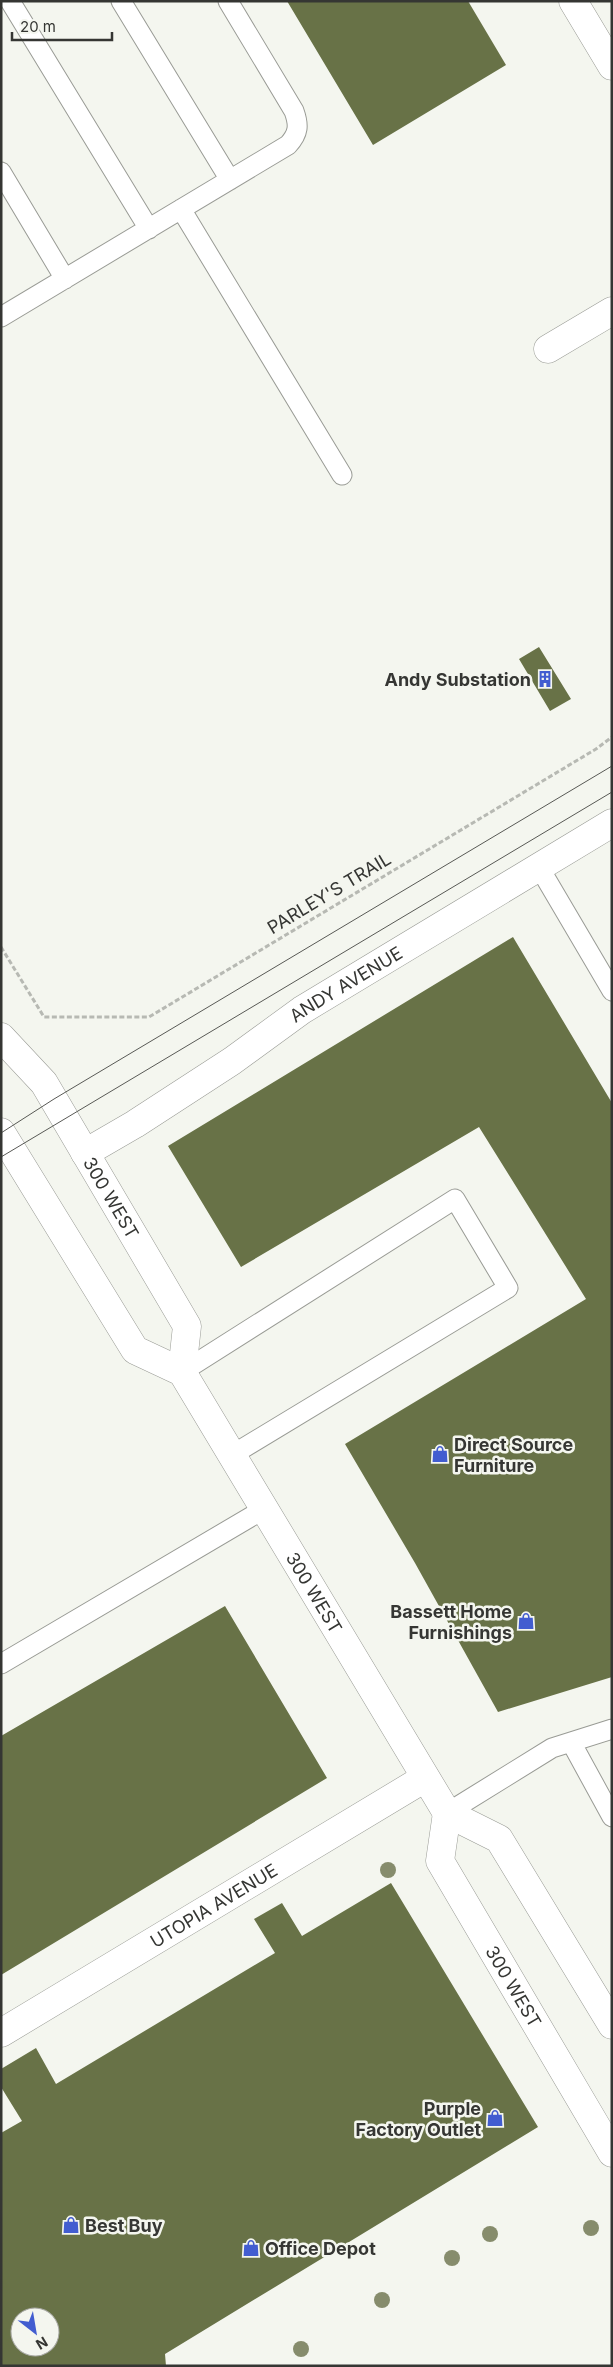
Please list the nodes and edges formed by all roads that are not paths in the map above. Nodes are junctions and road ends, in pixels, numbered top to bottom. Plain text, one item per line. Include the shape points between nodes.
1 (10, 1) edge
2 (121, 1) edge
3 (228, 1) edge
4 (573, 1) edge
5 (612, 66) edge
6 (1, 172) edge
7 (230, 180) junction
8 (182, 209) junction
9 (149, 229) junction
10 (65, 279) junction
11 (612, 311) edge
12 (1, 318) edge
13 (548, 349) dead end
14 (342, 475) dead end
15 (612, 823) edge
16 (539, 867) junction
17 (612, 991) edge
18 (1, 1038) edge
19 (1, 1132) edge
20 (85, 1153) junction
21 (182, 1372) junction
22 (232, 1455) junction
23 (264, 1510) junction
24 (1, 1664) edge
25 (612, 1729) edge
26 (571, 1742) junction
27 (426, 1778) junction
28 (446, 1814) junction
29 (612, 1817) edge
30 (612, 2025) edge
31 (1, 2033) edge
32 (612, 2153) edge

1 - 9 lane
2 - 7 lane
3 - 7 lane via 299,123 297,136 288,145
4 - 5 main road
6 - 10 lane
7 - 8 lane
8 - 9 lane
8 - 14 lane
9 - 10 lane
10 - 12 lane
11 - 13 main road
15 - 16 main road, ANDY AVENUE
16 - 17 lane
16 - 20 main road, ANDY AVENUE via 302,1010 232,1061
18 - 20 main road, 300 WEST via 44,1083
19 - 21 main road via 135,1350
20 - 21 main road, 300 WEST via 187,1326
21 - 22 main road, 300 WEST
21 - 22 lane via 455,1199 508,1288
22 - 23 main road, 300 WEST
23 - 24 lane
23 - 27 main road, 300 WEST
25 - 26 lane
26 - 28 lane via 552,1748
26 - 29 lane
27 - 28 main road, 300 WEST
27 - 31 main road, UTOPIA AVENUE
28 - 30 main road via 499,1840
28 - 32 main road, 300 WEST via 440,1861

